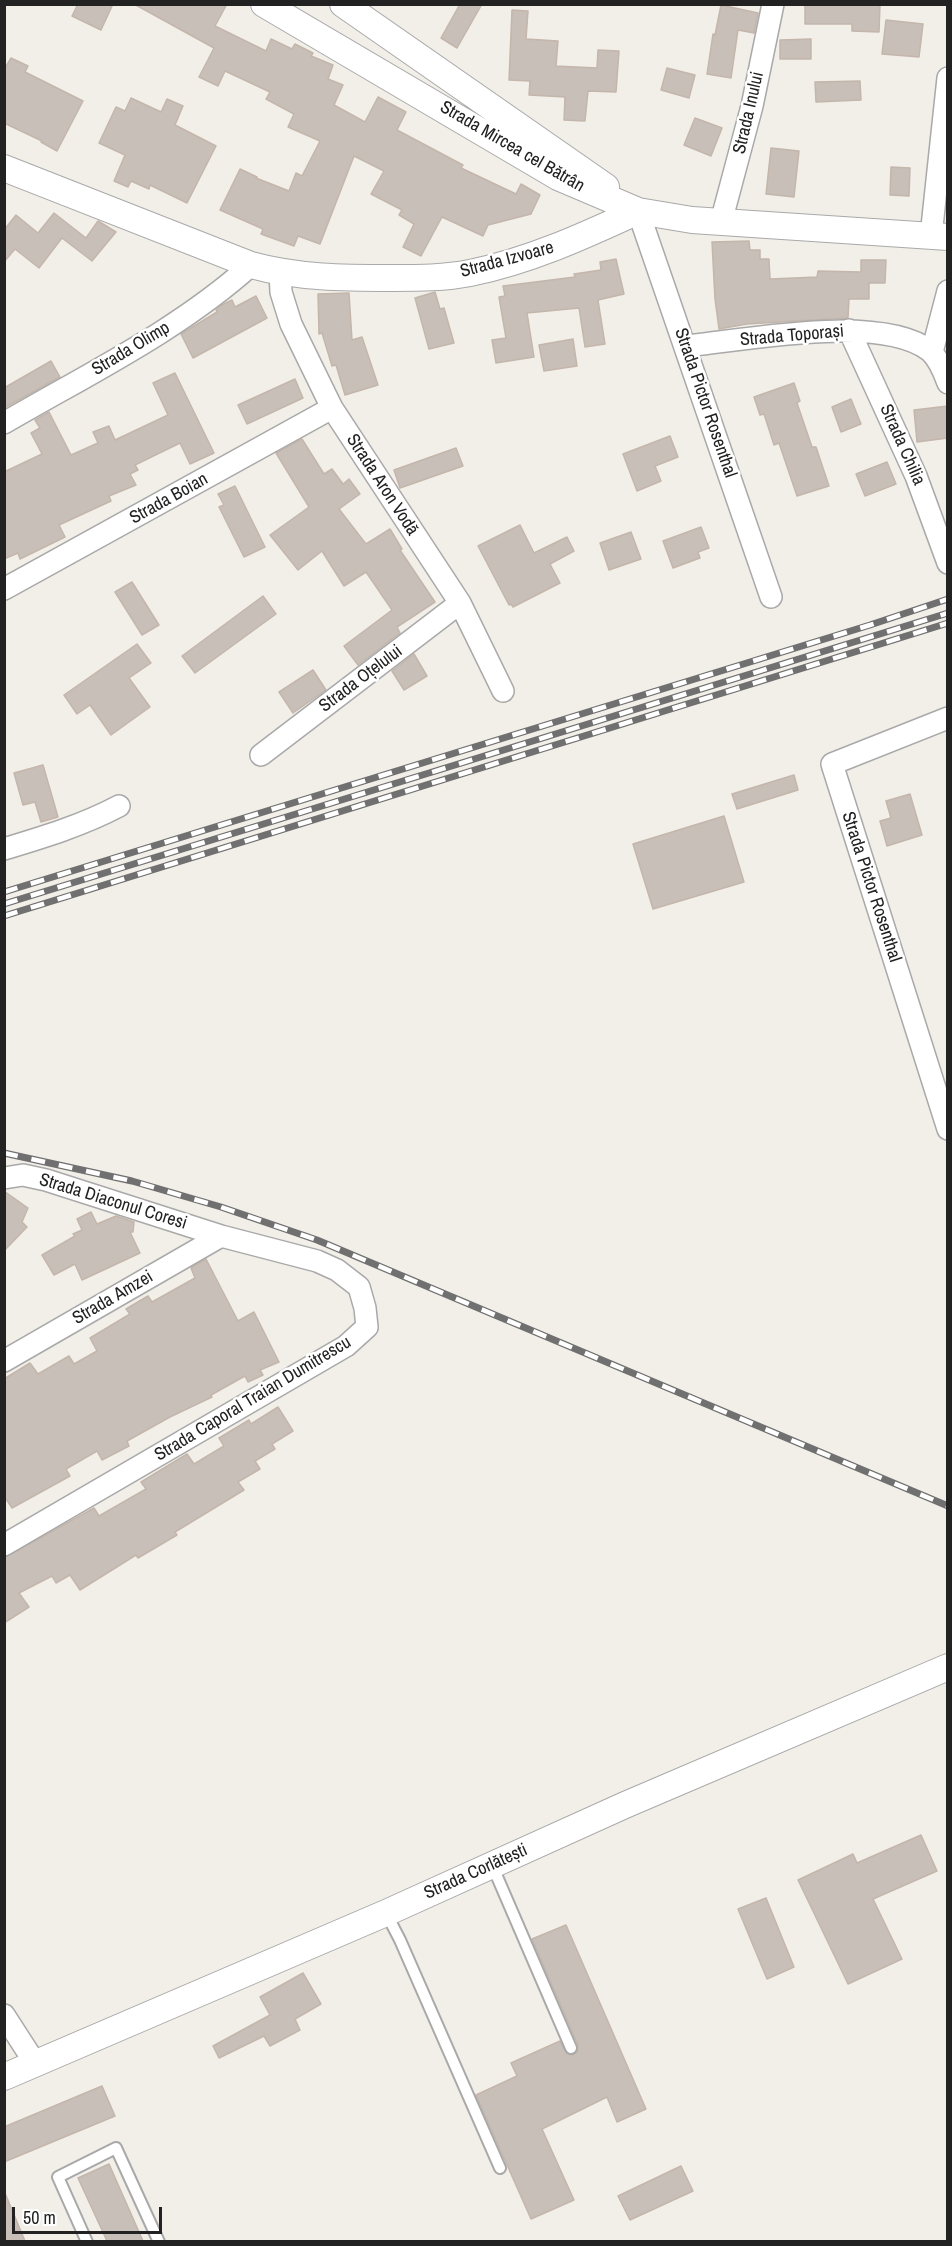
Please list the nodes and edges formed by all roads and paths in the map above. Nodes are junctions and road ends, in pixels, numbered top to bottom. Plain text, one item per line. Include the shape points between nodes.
1 (264, 4) edge
2 (343, 4) edge
3 (773, 4) edge
4 (948, 78) edge
5 (4, 168) edge
6 (638, 211) junction
7 (721, 222) junction
8 (940, 237) edge
9 (251, 265) junction
10 (280, 272) junction
11 (948, 291) edge
12 (849, 330) junction
13 (686, 346) junction
14 (932, 352) junction
15 (948, 383) edge
16 (332, 408) junction
17 (4, 423) edge
18 (948, 563) edge
19 (4, 589) edge
20 (771, 597) dead end
21 (460, 603) junction
22 (502, 692) dead end
23 (948, 718) edge
24 (261, 755) dead end
25 (119, 806) dead end
26 (4, 849) edge
27 (948, 1129) edge
28 (4, 1178) edge
29 (221, 1236) junction
30 (4, 1361) edge
31 (4, 1545) edge
32 (948, 1667) edge
33 (492, 1865) junction
34 (386, 1913) junction
35 (4, 2015) edge
36 (571, 2048) dead end
37 (35, 2063) junction
38 (4, 2076) edge
39 (500, 2169) dead end
40 (87, 2241) edge
41 (159, 2241) edge

1 - 6 street, Strada Mircea cel Bătrân via 558,177
2 - 6 street, Strada Mircea cel Bătrân
3 - 7 street, Strada Inului via 752,106
4 - 8 street
5 - 9 street, Strada Izvoare
6 - 7 street
6 - 10 street, Strada Izvoare via 578,239 469,273 422,278 349,278
6 - 13 street, Strada Pictor Rosenthal
7 - 8 street
9 - 10 street, Strada Izvoare
9 - 17 street, Strada Olimp via 211,300
10 - 16 street, Strada Aron Vodă via 281,292 291,324
11 - 14 street
12 - 13 street, Strada Toporași
12 - 14 street, Strada Toporași via 898,337
12 - 18 street, Strada Chilia via 916,476
13 - 20 street, Strada Pictor Rosenthal
14 - 15 street
16 - 19 street, Strada Boian
16 - 21 street, Strada Aron Vodă
21 - 22 street, Strada Aron Vodă
21 - 24 street, Strada Oțelului
23 - 27 street, Strada Pictor Rosenthal via 831,764
25 - 26 street via 79,825
28 - 29 street, Strada Diaconul Coresi via 23,1175 46,1180
29 - 30 street, Strada Amzei
29 - 31 street, Strada Caporal Traian Dumitrescu via 317,1261 337,1270 359,1287 367,1327 346,1346
32 - 33 street, Strada Corlătești
33 - 34 street, Strada Corlătești
33 - 36 lane
34 - 37 street, Strada Corlătești
34 - 39 lane
35 - 37 street
37 - 38 street, Strada Corlătești
40 - 41 lane via 58,2177 116,2148

